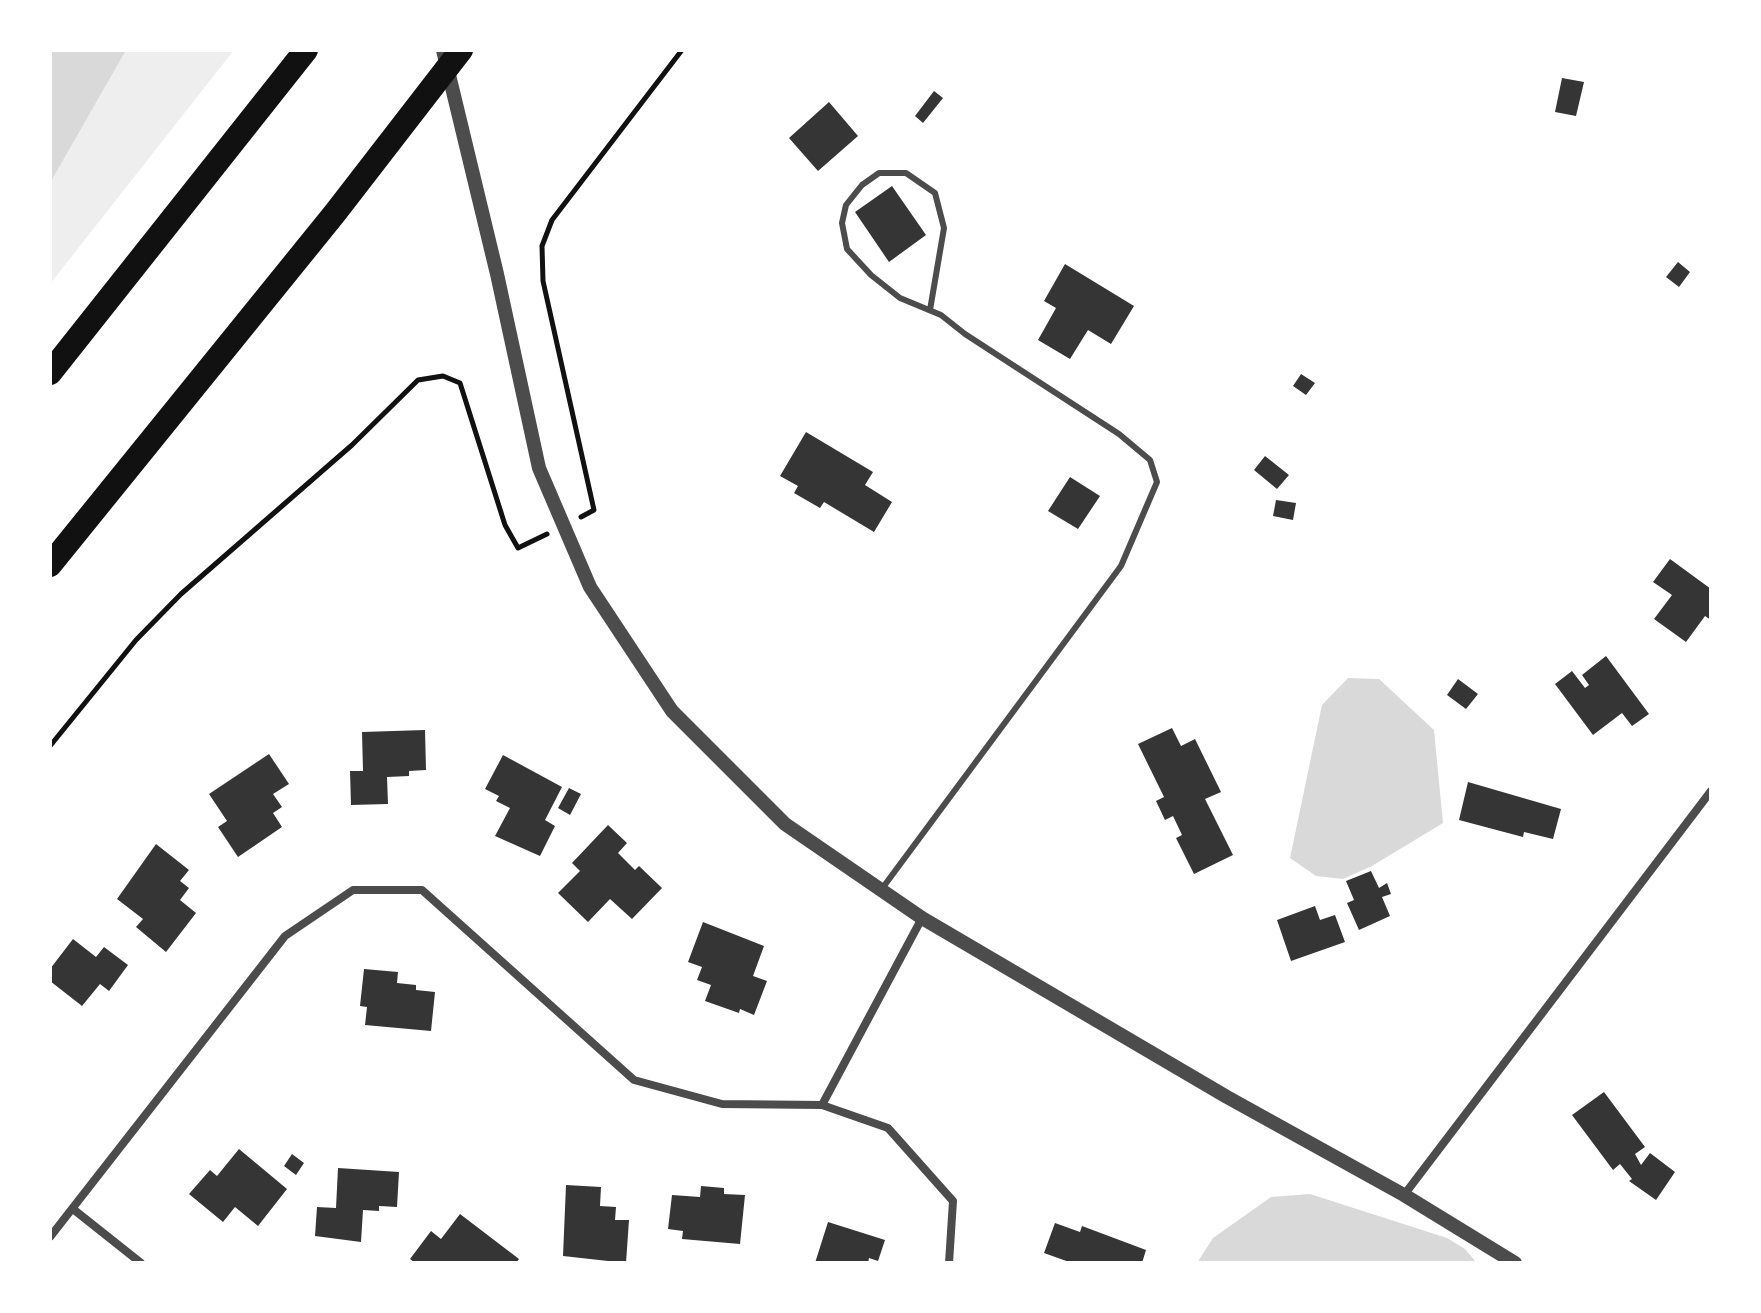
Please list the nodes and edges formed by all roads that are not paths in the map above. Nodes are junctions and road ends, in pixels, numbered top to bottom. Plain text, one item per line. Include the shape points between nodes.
1 (306, 50) edge
2 (443, 50) edge
3 (461, 50) edge
4 (930, 310) junction
5 (50, 373) edge
6 (50, 565) edge
7 (1711, 791) edge
8 (881, 890) junction
9 (922, 918) junction
10 (822, 1105) junction
11 (1404, 1195) junction
12 (73, 1209) junction
13 (50, 1237) edge
14 (141, 1263) edge
15 (949, 1263) edge
16 (1515, 1263) edge

1 - 5 highway
2 - 8 street via 539,468 590,587 672,711 785,824
3 - 6 highway
4 - 4 lane via 900,298 847,249 842,223 846,205 879,173 906,173 935,193 944,228
4 - 8 lane via 1119,434 1150,460 1157,482 1121,566
7 - 11 street
8 - 9 street
9 - 10 street
9 - 11 street
10 - 12 street via 722,1104 634,1080 422,890 353,890 285,936
10 - 15 street via 888,1128 953,1201
11 - 16 street
12 - 13 street
12 - 14 street

